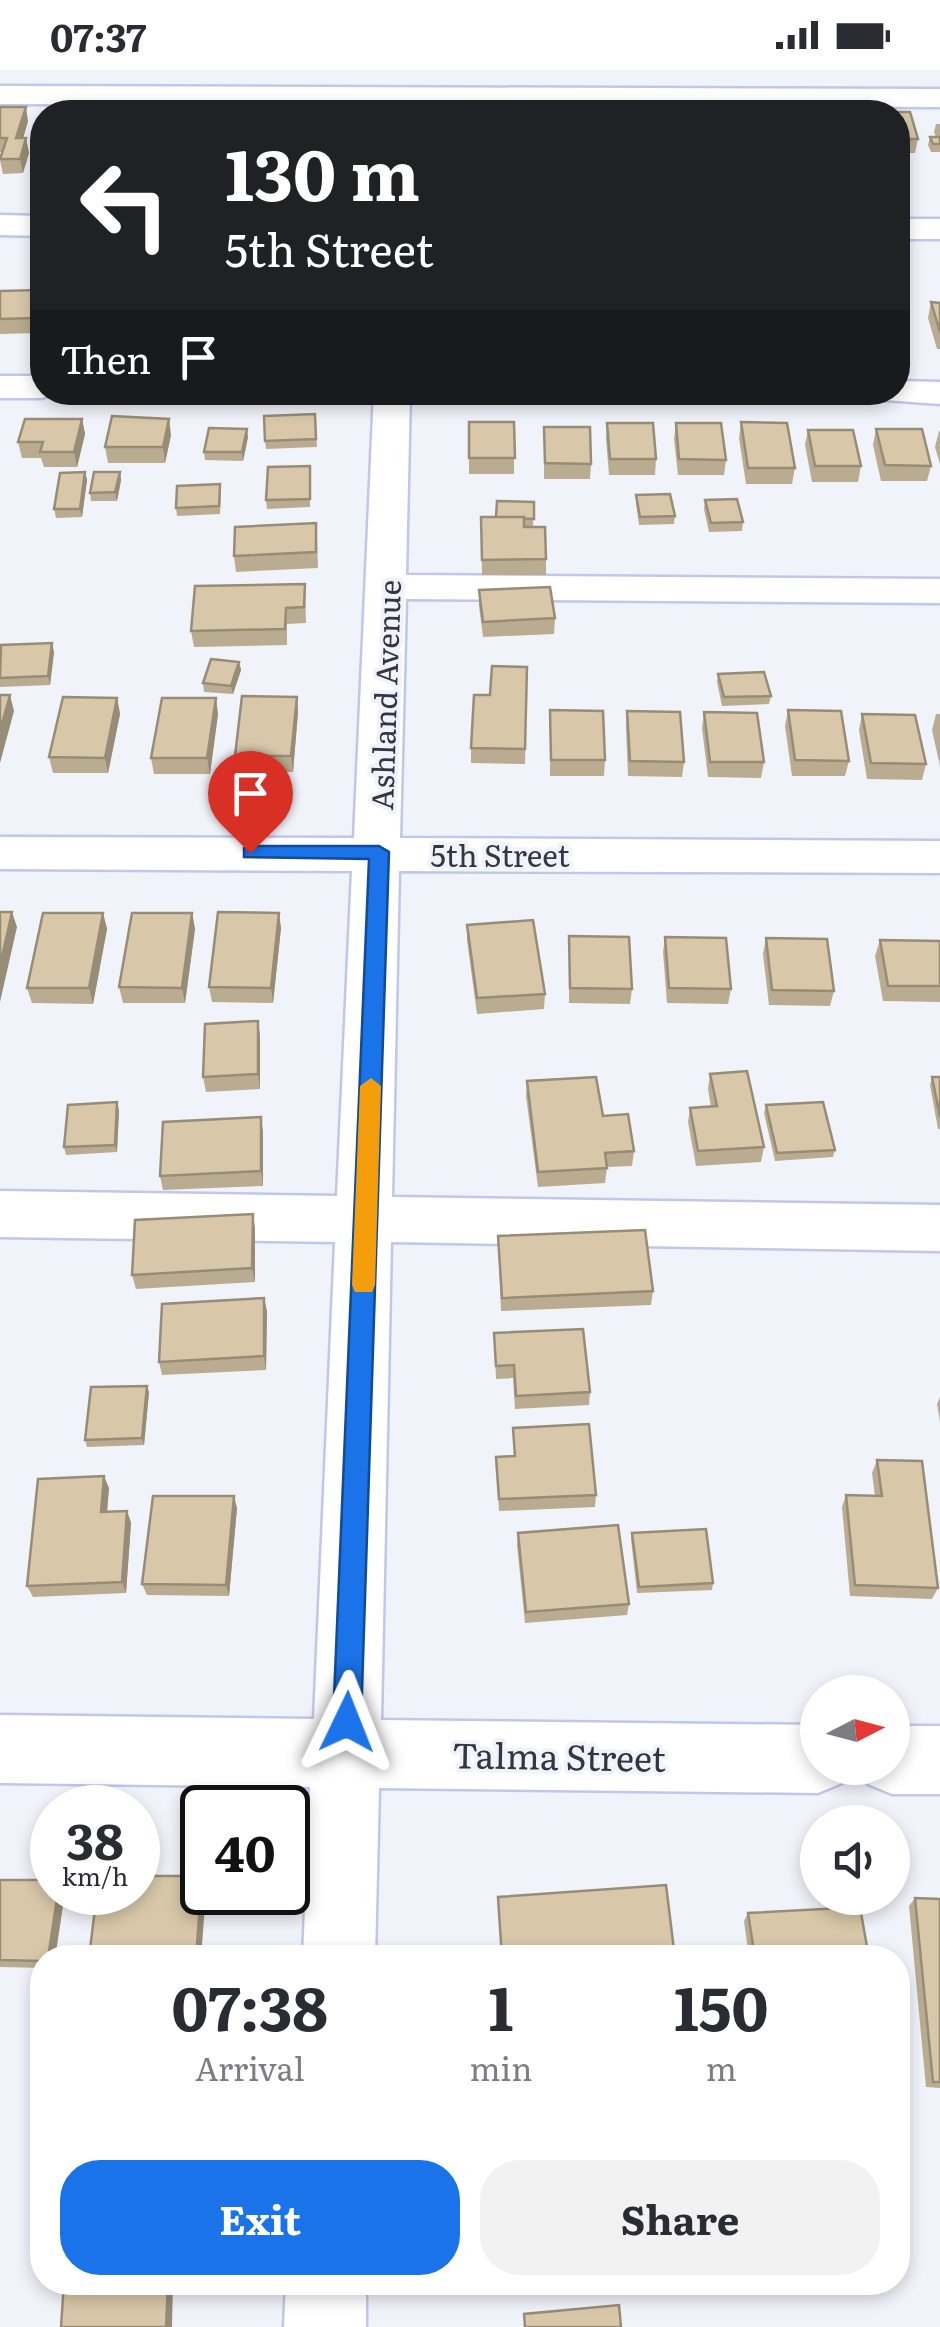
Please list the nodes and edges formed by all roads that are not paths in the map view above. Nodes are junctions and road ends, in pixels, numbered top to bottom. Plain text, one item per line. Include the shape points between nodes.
1 (402, 93) edge
2 (0, 95) edge
3 (940, 98) edge
4 (0, 225) edge
5 (30, 226) edge
6 (910, 228) edge
7 (940, 229) edge
8 (0, 387) edge
9 (30, 387) edge
10 (910, 392) edge
11 (940, 393) edge
12 (392, 405) edge
13 (386, 586) junction
14 (940, 591) edge
15 (379, 852) junction
16 (0, 853) edge
17 (940, 856) edge
18 (0, 1214) edge
19 (366, 1219) junction
20 (940, 1228) edge
21 (0, 1750) edge
22 (346, 1753) junction
23 (800, 1759) edge
24 (910, 1760) edge
25 (940, 1760) edge
26 (339, 1945) edge
27 (325, 2295) edge
28 (324, 2327) edge

1 - 2 street
1 - 3 street
4 - 5 street
6 - 7 street
8 - 9 street
10 - 11 street
12 - 13 street, Ashland Avenue
13 - 14 street
13 - 15 street, Ashland Avenue
15 - 16 street, 5th Street
15 - 17 street, 5th Street
15 - 19 street, Ashland Avenue
18 - 19 street
19 - 20 street
19 - 22 street, Ashland Avenue
21 - 22 street, Talma Street
22 - 23 street, Talma Street
22 - 26 street, Ashland Avenue
24 - 25 street
27 - 28 street

